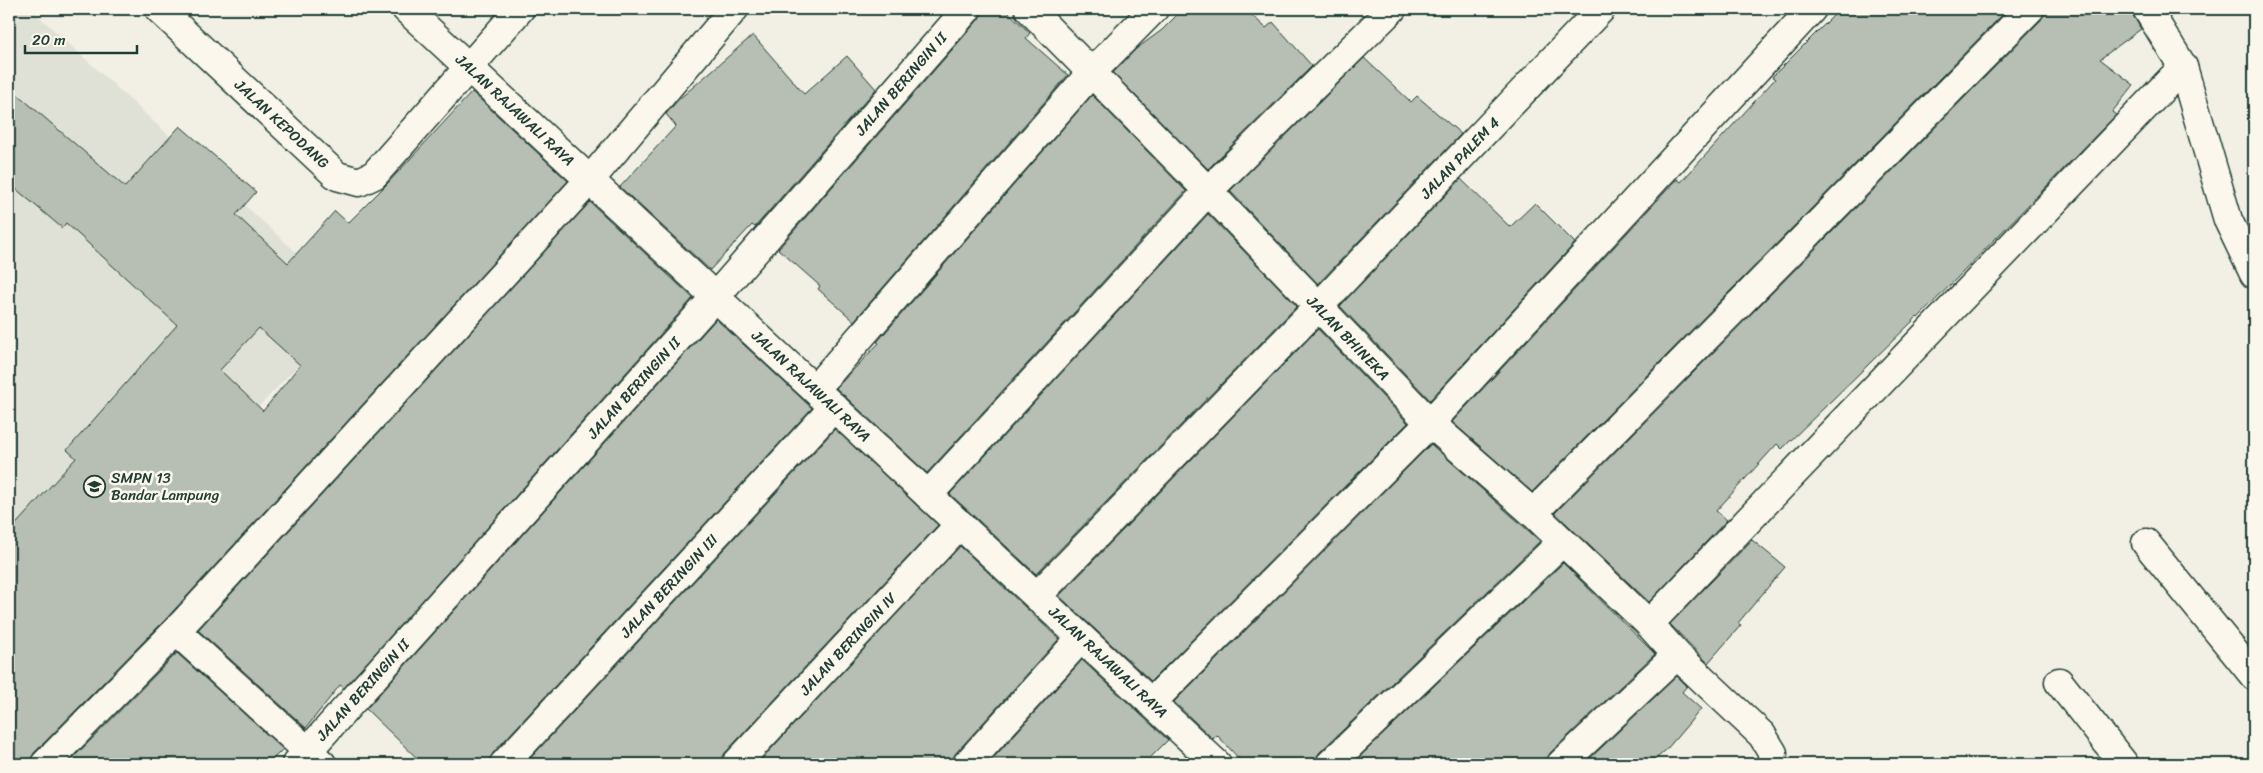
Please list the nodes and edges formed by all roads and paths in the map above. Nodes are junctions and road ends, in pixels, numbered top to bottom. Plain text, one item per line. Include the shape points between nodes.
1 (159, 9) edge
2 (406, 9) edge
3 (520, 9) edge
4 (734, 9) edge
5 (967, 9) edge
6 (1029, 9) edge
7 (1154, 9) edge
8 (1392, 9) edge
9 (1601, 9) edge
10 (1812, 9) edge
11 (2030, 9) edge
12 (2147, 9) edge
13 (2183, 67) junction
14 (470, 68) junction
15 (1091, 73) junction
16 (589, 179) junction
17 (1208, 191) junction
18 (2254, 274) edge
19 (715, 297) junction
20 (1318, 307) junction
21 (824, 398) junction
22 (1430, 423) junction
23 (928, 495) junction
24 (1533, 513) junction
25 (960, 524) junction
26 (1562, 542) junction
27 (2146, 543) dead end
28 (1037, 596) junction
29 (1649, 624) junction
30 (176, 631) junction
31 (1081, 638) junction
32 (1677, 655) junction
33 (2254, 676) edge
34 (2059, 682) dead end
35 (1151, 702) junction
36 (1199, 758) edge
37 (309, 760) edge
38 (44, 764) edge
39 (504, 764) edge
40 (736, 764) edge
41 (967, 764) edge
42 (1330, 764) edge
43 (1561, 764) edge
44 (1771, 764) edge
45 (2124, 764) edge

1 - 14 street, JALAN KEPODANG via 336,176 358,182 374,175
2 - 14 street, JALAN RAJAWALI RAYA
3 - 14 street, JALAN KEPODANG
4 - 16 street
5 - 19 street, JALAN BERINGIN II
6 - 15 street, JALAN BHINEKA
7 - 15 street, JALAN BERINGIN III
8 - 17 street
9 - 20 street, JALAN PALEM 4
10 - 22 street
11 - 24 street
12 - 13 street
13 - 18 street via 2228,220
13 - 29 street
14 - 16 street, JALAN RAJAWALI RAYA
15 - 17 street, JALAN BHINEKA
15 - 21 street, JALAN BERINGIN III
16 - 19 street, JALAN RAJAWALI RAYA
16 - 30 street
17 - 20 street, JALAN BHINEKA
17 - 23 street
19 - 21 street, JALAN RAJAWALI RAYA
19 - 37 street, JALAN BERINGIN II
20 - 22 street, JALAN BHINEKA
20 - 28 street, JALAN PALEM 4
21 - 23 street, JALAN RAJAWALI RAYA
21 - 39 street, JALAN BERINGIN III
22 - 24 street, JALAN BHINEKA
22 - 35 street
23 - 25 street, JALAN RAJAWALI RAYA
24 - 26 street, JALAN BHINEKA
25 - 28 street, JALAN RAJAWALI RAYA
25 - 40 street, JALAN BERINGIN IV
26 - 29 street, JALAN BHINEKA
26 - 42 street
27 - 33 street
28 - 31 street, JALAN RAJAWALI RAYA
29 - 32 street, JALAN BHINEKA
30 - 37 street
30 - 38 street
31 - 35 street, JALAN RAJAWALI RAYA
31 - 41 street
32 - 43 street
32 - 44 street, JALAN BHINEKA via 1762,735 1773,753
34 - 45 street
35 - 36 street, JALAN RAJAWALI RAYA

